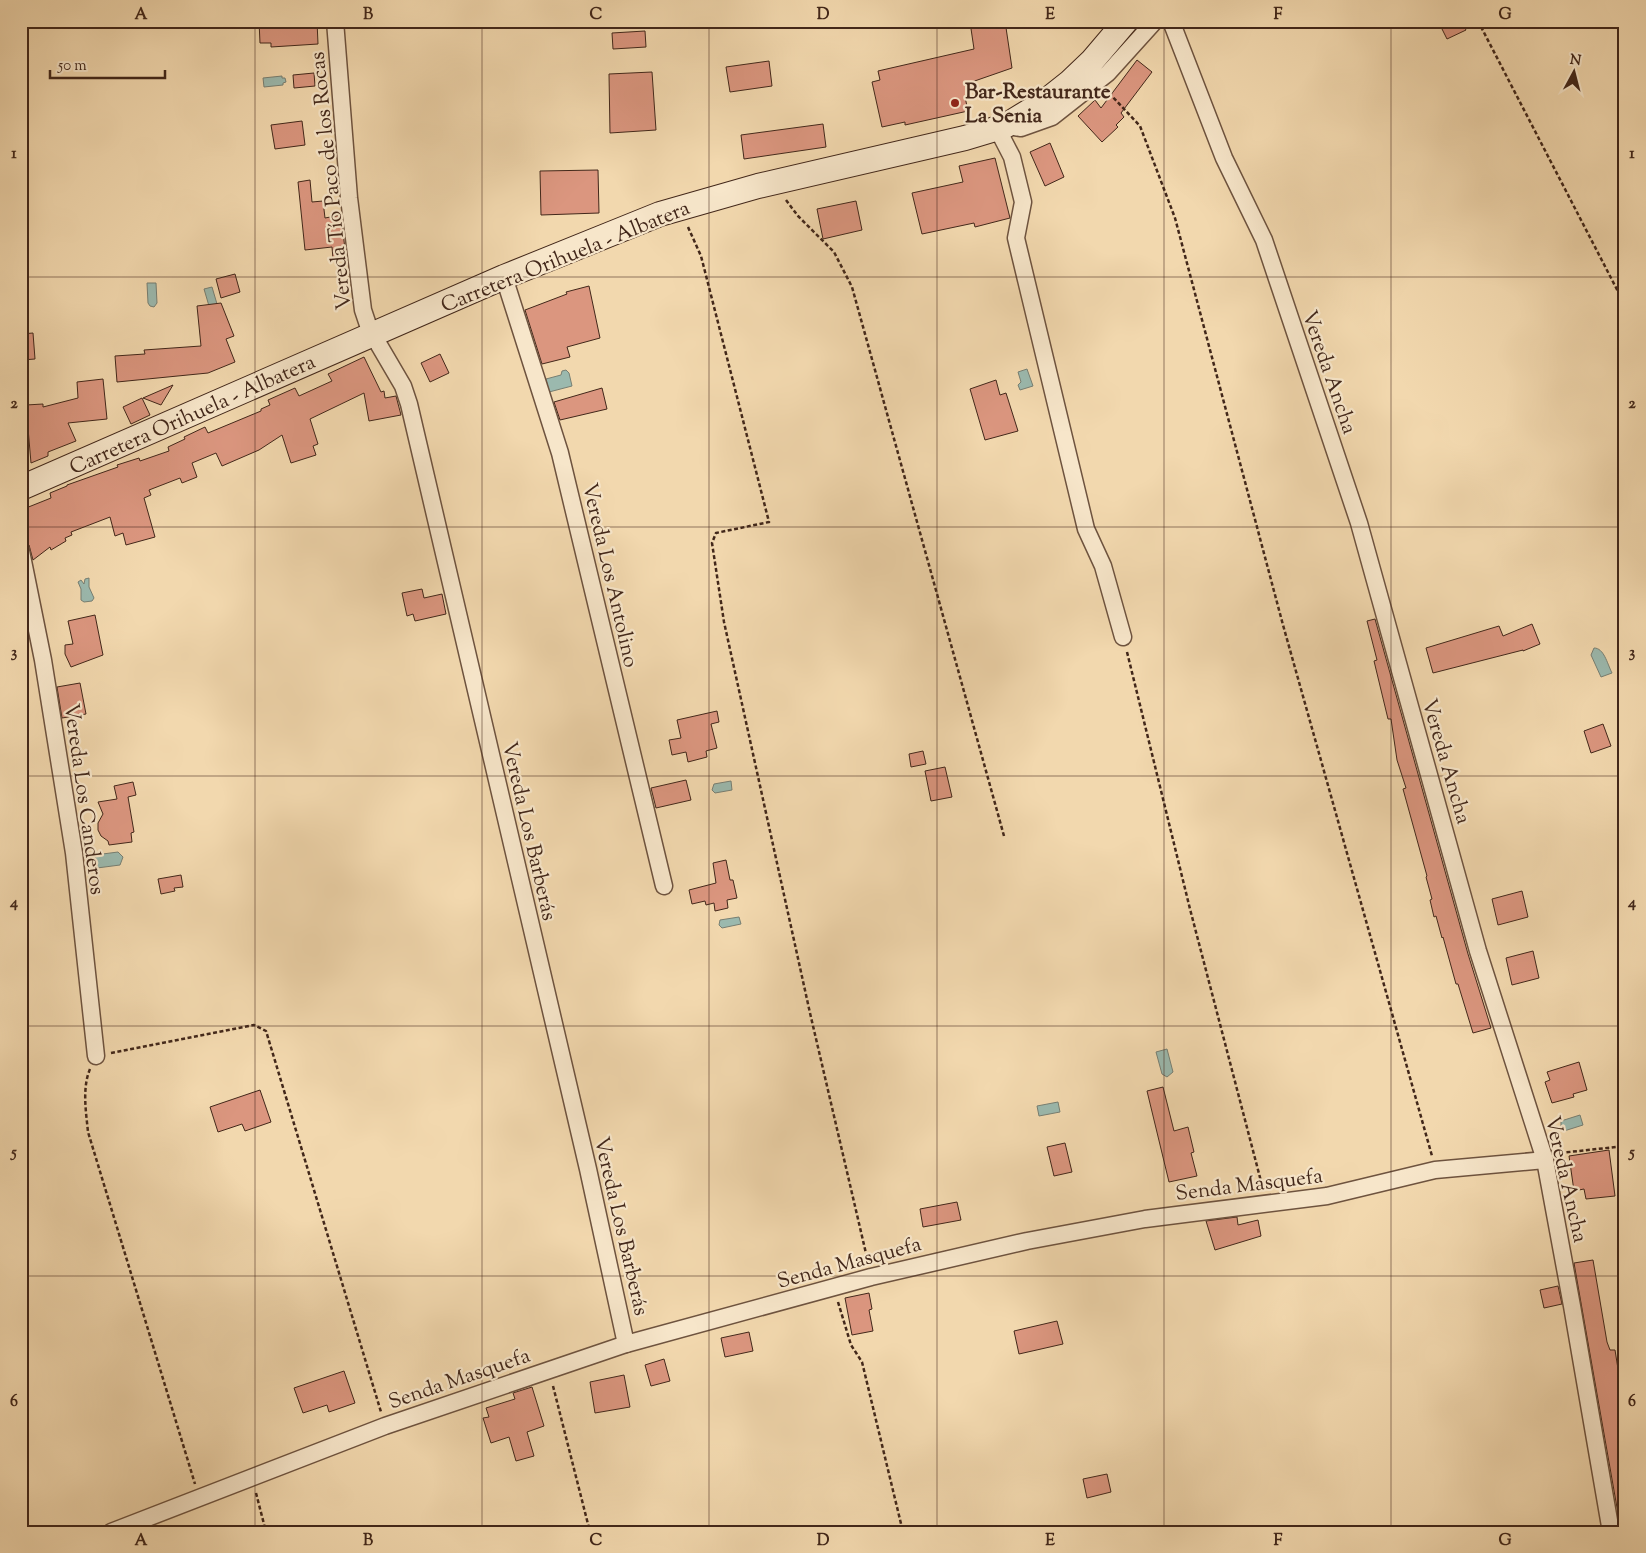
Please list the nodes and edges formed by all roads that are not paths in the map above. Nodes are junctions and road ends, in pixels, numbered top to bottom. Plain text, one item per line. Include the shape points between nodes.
1 (335, 21) edge
2 (1126, 21) edge
3 (1155, 21) edge
4 (1171, 21) edge
5 (1001, 127) junction
6 (504, 277) junction
7 (374, 334) junction
8 (21, 488) edge
9 (21, 551) edge
10 (1123, 637) road end
11 (664, 886) dead end
12 (96, 1056) road end
13 (1545, 1160) junction
14 (626, 1344) junction
15 (110, 1532) edge
16 (1611, 1532) edge

1 - 7 street, Vereda Tío Paco de los Rocas via 349,198 363,310
2 - 5 main road, Carretera Orihuela - Albatera via 1070,82 1046,101
3 - 5 street via 1108,73 1052,116 1021,128
4 - 13 street, Vereda Ancha via 1224,158 1264,240 1359,523 1478,951
5 - 6 main road, Carretera Orihuela - Albatera via 680,207
5 - 10 street via 1023,202 1016,238 1086,529 1103,566
6 - 7 main road, Carretera Orihuela - Albatera
6 - 11 street, Vereda Los Antolino via 560,453
7 - 8 main road, Carretera Orihuela - Albatera
7 - 14 street, Vereda Los Barberás via 403,386 409,404
9 - 12 street, Vereda Los Canderos via 43,660 74,852
13 - 14 street, Senda Masquefa via 1435,1170 1327,1196 1145,1219 1037,1239 871,1276
13 - 16 street, Vereda Ancha
14 - 15 street, Senda Masquefa via 384,1426

